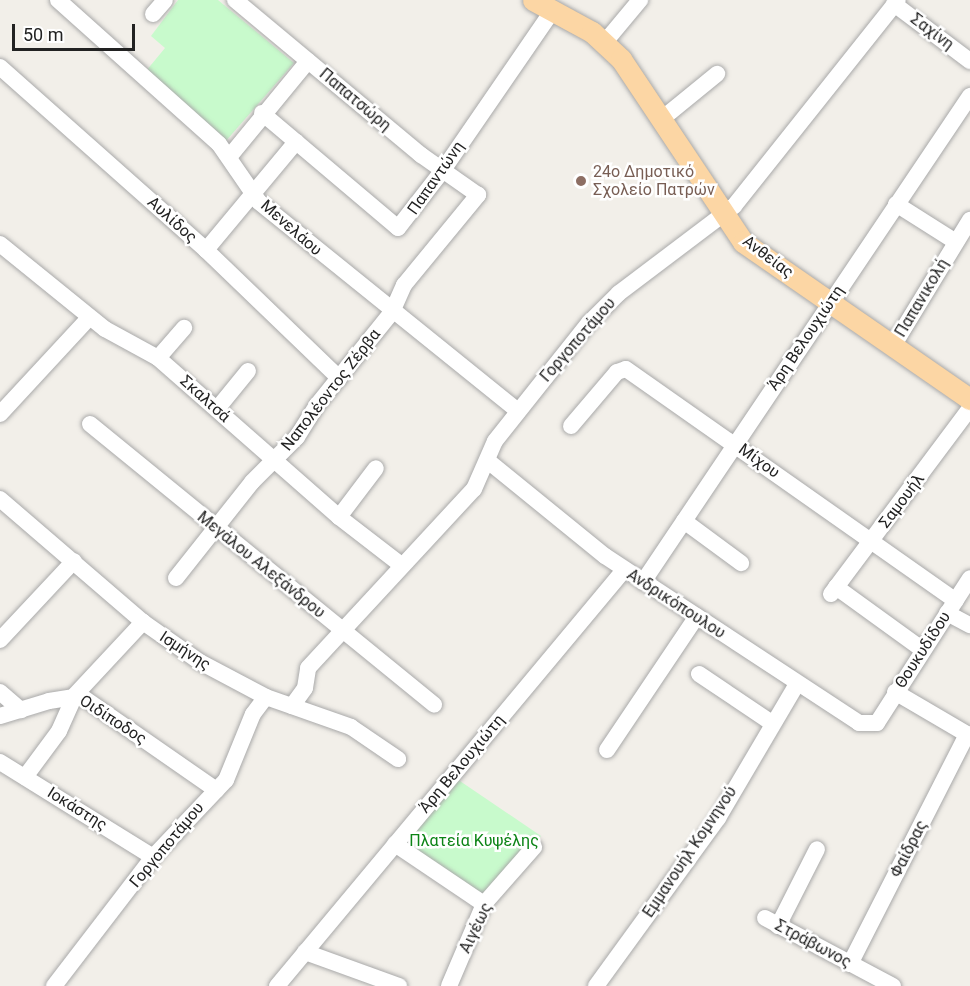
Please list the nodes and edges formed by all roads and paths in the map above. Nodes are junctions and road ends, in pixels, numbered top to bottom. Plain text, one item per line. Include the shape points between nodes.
1 (58, 0) edge
2 (165, 0) edge
3 (235, 0) edge
4 (533, 0) edge
5 (640, 0) edge
6 (896, 2) edge
7 (552, 10) junction
8 (153, 14) dead end
9 (604, 42) junction
10 (970, 60) edge
11 (308, 61) junction
12 (0, 67) edge
13 (717, 74) dead end
14 (970, 96) edge
15 (262, 113) junction
16 (663, 118) junction
17 (296, 142) junction
18 (230, 156) junction
19 (443, 170) junction
20 (253, 194) junction
21 (478, 195) joint
22 (896, 204) junction
23 (725, 215) junction
24 (965, 230) edge
25 (0, 244) edge
26 (206, 250) junction
27 (830, 302) junction
28 (392, 312) junction
29 (89, 318) junction
30 (184, 327) dead end
31 (893, 346) junction
32 (158, 358) junction
33 (248, 371) dead end
34 (339, 378) junction
35 (970, 399) edge
36 (970, 408) edge
37 (217, 409) junction
38 (518, 411) junction
39 (0, 414) edge
40 (90, 424) dead end
41 (571, 426) dead end
42 (735, 444) junction
43 (488, 461) junction
44 (275, 462) junction
45 (376, 468) dead end
46 (0, 499) edge
47 (339, 517) junction
48 (684, 521) junction
49 (216, 528) junction
50 (872, 540) junction
51 (74, 561) junction
52 (741, 563) dead end
53 (401, 565) junction
54 (624, 570) junction
55 (176, 578) dead end
56 (970, 578) edge
57 (643, 582) junction
58 (951, 607) junction
59 (697, 616) junction
60 (143, 622) junction
61 (970, 625) edge
62 (342, 631) junction
63 (0, 640) edge
64 (923, 650) junction
65 (699, 674) dead end
66 (797, 684) junction
67 (0, 692) edge
68 (895, 692) junction
69 (75, 695) junction
70 (266, 697) junction
71 (434, 705) dead end
72 (291, 706) junction
73 (21, 710) junction
74 (0, 716) edge
75 (772, 723) junction
76 (877, 723) joint
77 (969, 735) edge
78 (607, 750) dead end
79 (398, 759) dead end
80 (0, 762) edge
81 (25, 777) junction
82 (216, 790) junction
83 (395, 844) junction
84 (534, 847) dead end
85 (817, 849) dead end
86 (153, 857) junction
87 (484, 904) junction
88 (305, 952) junction
89 (850, 964) junction
90 (54, 986) edge
91 (277, 986) edge
92 (399, 986) edge
93 (449, 986) edge
94 (596, 986) edge
95 (893, 986) edge

1 - 18 street, Μενελάου
2 - 8 street
3 - 11 street, Παπατσώρη
4 - 7 main road, Ανθείας
5 - 9 street
6 - 10 street, Σαχίνη
6 - 23 street, Γοργοποτάμου
7 - 9 main road, Ανθείας
7 - 19 street, Παπαντώνη
9 - 16 main road, Ανθείας
11 - 15 street
11 - 19 street, Παπατσώρη
12 - 26 street, Αυλίδος
13 - 16 street
14 - 22 street, Άρη Βελουχιώτη
15 - 17 street, Παπαντώνη
15 - 18 street
16 - 23 main road, Ανθείας
17 - 19 street, Παπαντώνη via 398,228
17 - 20 street
18 - 20 street, Μενελάου
19 - 21 street, Παπατσώρη
20 - 26 street
20 - 28 street, Μενελάου
21 - 28 street, Ναπολέοντος Ζέρβα via 404,285
22 - 24 street
22 - 27 street, Άρη Βελουχιώτη
23 - 27 main road, Ανθείας via 743,242
23 - 38 street, Γοργοποτάμου via 602,308
24 - 31 street, Παπανικολή
25 - 29 street, Σκαλτσά
26 - 34 street, Αυλίδος
27 - 31 main road, Ανθείας
27 - 42 street, Άρη Βελουχιώτη
28 - 34 street, Ναπολέοντος Ζέρβα
28 - 38 street, Μενελάου
29 - 32 street, Σκαλτσά
29 - 39 street
30 - 32 street
31 - 35 main road, Ανθείας
32 - 37 street, Σκαλτσά
33 - 37 street
34 - 44 street, Ναπολέοντος Ζέρβα
36 - 50 street, Σαμουήλ
37 - 44 street, Σκαλτσά
38 - 43 street, Γοργοποτάμου via 495,441
40 - 49 street, Μεγάλου Αλεξάνδρου
41 - 42 street, Μίχου via 617,372 626,369
42 - 48 street, Άρη Βελουχιώτη
42 - 50 street, Μίχου
43 - 53 street, Γοργοποτάμου via 474,489
43 - 54 street, Ανδρικόπουλου
44 - 47 street, Σκαλτσά
44 - 49 street, Ναπολέοντος Ζέρβα via 252,482
45 - 47 street
46 - 51 street, Ισμήνης
47 - 53 street, Σκαλτσά
48 - 52 street
48 - 57 street, Άρη Βελουχιώτη
49 - 55 street, Ναπολέοντος Ζέρβα
49 - 62 street, Μεγάλου Αλεξάνδρου
50 - 58 street, Μίχου
50 - 64 street, Σαμουήλ via 833,591
51 - 60 street, Ισμήνης
51 - 63 street
53 - 62 street, Γοργοποτάμου
54 - 57 street, Ανδρικόπουλου
54 - 83 street, Άρη Βελουχιώτη
56 - 58 street, Θουκυδίδου
57 - 59 street, Ανδρικόπουλου
58 - 61 street, Μίχου
58 - 64 street, Θουκυδίδου
59 - 66 street, Ανδρικόπουλου
59 - 78 street
60 - 69 street
60 - 70 street, Ισμήνης via 200,662
62 - 71 street, Μεγάλου Αλεξάνδρου
62 - 72 street, Γοργοποτάμου via 308,668 305,688
64 - 68 street, Θουκυδίδου
65 - 75 street
66 - 75 street, Εμμανουήλ Κομνηνού
66 - 76 street, Ανδρικόπουλου via 859,723
67 - 73 street
68 - 76 street, Θουκυδίδου
68 - 77 street
69 - 73 street, Οιδίποδος
69 - 81 street via 59,731
69 - 82 street, Οιδίποδος
70 - 72 street, Ισμήνης
70 - 82 street, Γοργοποτάμου via 253,714 228,776
72 - 79 street, Ισμήνης via 351,728
73 - 74 street, Οιδίποδος
75 - 94 street, Εμμανουήλ Κομνηνού via 718,818
77 - 89 street, Φαίδρας
80 - 81 street, Ιοκάστης
81 - 86 street, Ιοκάστης
82 - 86 street, Γοργοποτάμου
83 - 87 street
83 - 88 street, Άρη Βελουχιώτη
84 - 87 street, Αιγέως
85 - 89 street, Στράβωνος via 771,922
86 - 90 street, Γοργοποτάμου
87 - 93 street, Αιγέως
88 - 91 street, Άρη Βελουχιώτη
88 - 92 street
89 - 95 street, Στράβωνος

